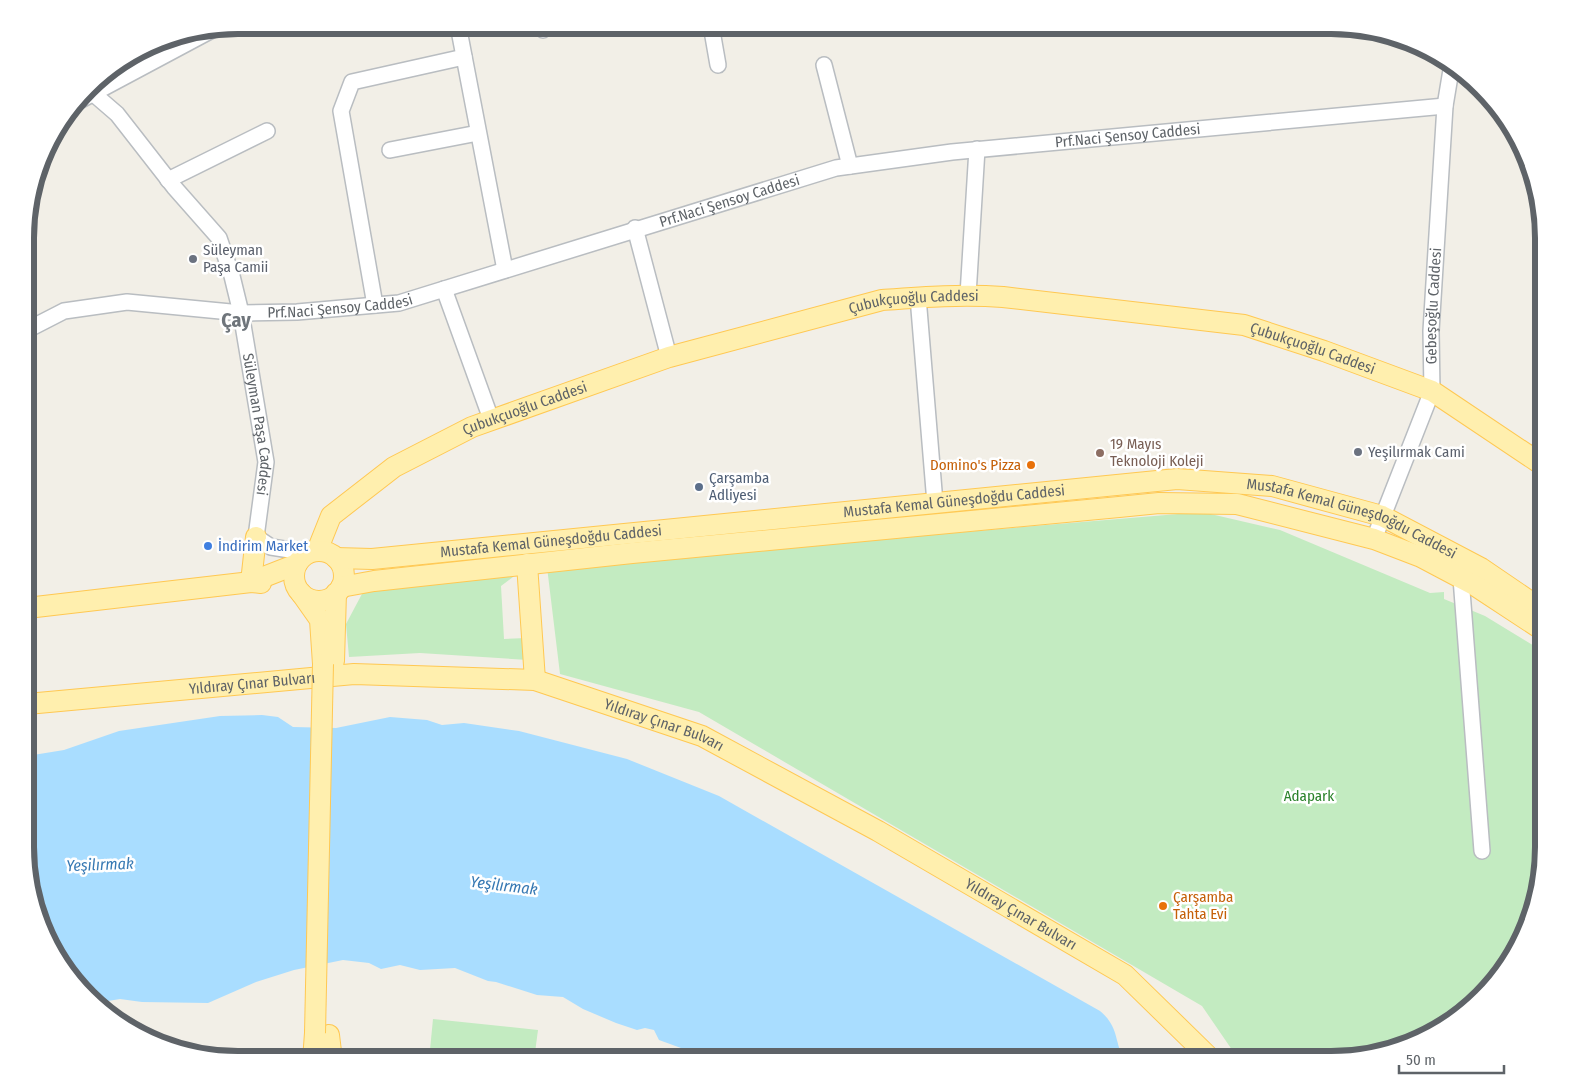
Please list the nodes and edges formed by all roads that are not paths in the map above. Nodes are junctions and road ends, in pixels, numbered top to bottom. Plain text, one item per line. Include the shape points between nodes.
1 (460, 34) edge
2 (713, 34) edge
3 (195, 39) edge
4 (464, 58) junction
5 (718, 65) dead end
6 (824, 65) dead end
7 (1451, 72) edge
8 (97, 89) edge
9 (89, 97) edge
10 (1445, 106) junction
11 (267, 131) dead end
12 (478, 133) junction
13 (977, 149) junction
14 (390, 150) dead end
15 (850, 166) junction
16 (168, 180) junction
17 (636, 228) junction
18 (505, 270) junction
19 (444, 289) junction
20 (968, 295) junction
21 (918, 297) junction
22 (375, 305) junction
23 (241, 313) junction
24 (34, 326) edge
25 (669, 358) junction
26 (1432, 391) junction
27 (491, 419) junction
28 (1535, 452) edge
29 (934, 503) junction
30 (1382, 516) junction
31 (256, 537) junction
32 (1374, 539) junction
33 (308, 556) junction
34 (336, 558) junction
35 (527, 564) junction
36 (1461, 578) junction
37 (251, 582) junction
38 (299, 590) junction
39 (338, 590) junction
40 (1535, 605) edge
41 (34, 607) edge
42 (1535, 625) edge
43 (328, 666) junction
44 (535, 680) junction
45 (34, 703) edge
46 (1482, 851) dead end
47 (322, 1034) junction
48 (316, 1051) edge
49 (329, 1051) edge
50 (1203, 1051) edge

1 - 4 street
2 - 5 street
3 - 8 street
4 - 12 street
4 - 22 street via 352,82 340,111
6 - 15 street
7 - 10 street, Gebeşoğlu Caddesi
9 - 16 street, Süleyman Paşa Caddesi via 117,114
10 - 13 street, Prf.Naci Şensoy Caddesi
10 - 26 street, Gebeşoğlu Caddesi via 1431,331
11 - 16 street
12 - 14 street
12 - 18 street
13 - 15 street, Prf.Naci Şensoy Caddesi
13 - 20 street
15 - 17 street, Prf.Naci Şensoy Caddesi
16 - 23 street, Süleyman Paşa Caddesi via 219,238
17 - 18 street, Prf.Naci Şensoy Caddesi
17 - 25 street
18 - 19 street, Prf.Naci Şensoy Caddesi
19 - 22 street, Prf.Naci Şensoy Caddesi via 399,303
19 - 27 street
20 - 21 main road, Çubukçuoğlu Caddesi
20 - 26 main road, Çubukçuoğlu Caddesi via 1244,325
21 - 25 main road, Çubukçuoğlu Caddesi via 882,300
21 - 29 street
22 - 23 street, Prf.Naci Şensoy Caddesi
23 - 24 street, Prf.Naci Şensoy Caddesi via 127,302 64,311
23 - 31 street, Süleyman Paşa Caddesi via 266,462
25 - 27 main road, Çubukçuoğlu Caddesi
26 - 28 main road, Çubukçuoğlu Caddesi
26 - 30 street, Gebeşoğlu Caddesi
27 - 33 main road, Çubukçuoğlu Caddesi via 387,473 331,516
29 - 30 main road, Mustafa Kemal Güneşdoğdu Caddesi via 1177,479 1272,486
29 - 34 main road, Mustafa Kemal Güneşdoğdu Caddesi via 372,559
30 - 32 street, Gebeşoğlu Caddesi
30 - 40 main road, Mustafa Kemal Güneşdoğdu Caddesi via 1481,568
31 - 33 street via 271,547
31 - 37 main road, Süleyman Paşa Caddesi
32 - 35 main road, Mustafa Kemal Güneşdoğdu Caddesi via 1237,504 1159,504
32 - 36 main road, Mustafa Kemal Güneşdoğdu Caddesi via 1421,557
33 - 34 main road via 331,554
33 - 37 main road
33 - 38 main road via 294,572
34 - 39 main road via 343,572
35 - 39 main road, Mustafa Kemal Güneşdoğdu Caddesi via 374,581
35 - 44 main road
36 - 42 main road, Mustafa Kemal Güneşdoğdu Caddesi
36 - 46 street
37 - 38 main road
37 - 41 main road
38 - 39 main road via 307,598 322,600
38 - 43 main road via 320,620
39 - 43 main road
43 - 47 main road
44 - 45 main road, Yıldıray Çınar Bulvarı via 354,674
44 - 50 main road, Yıldıray Çınar Bulvarı via 702,736 878,830 1125,975
47 - 48 main road
47 - 49 main road

